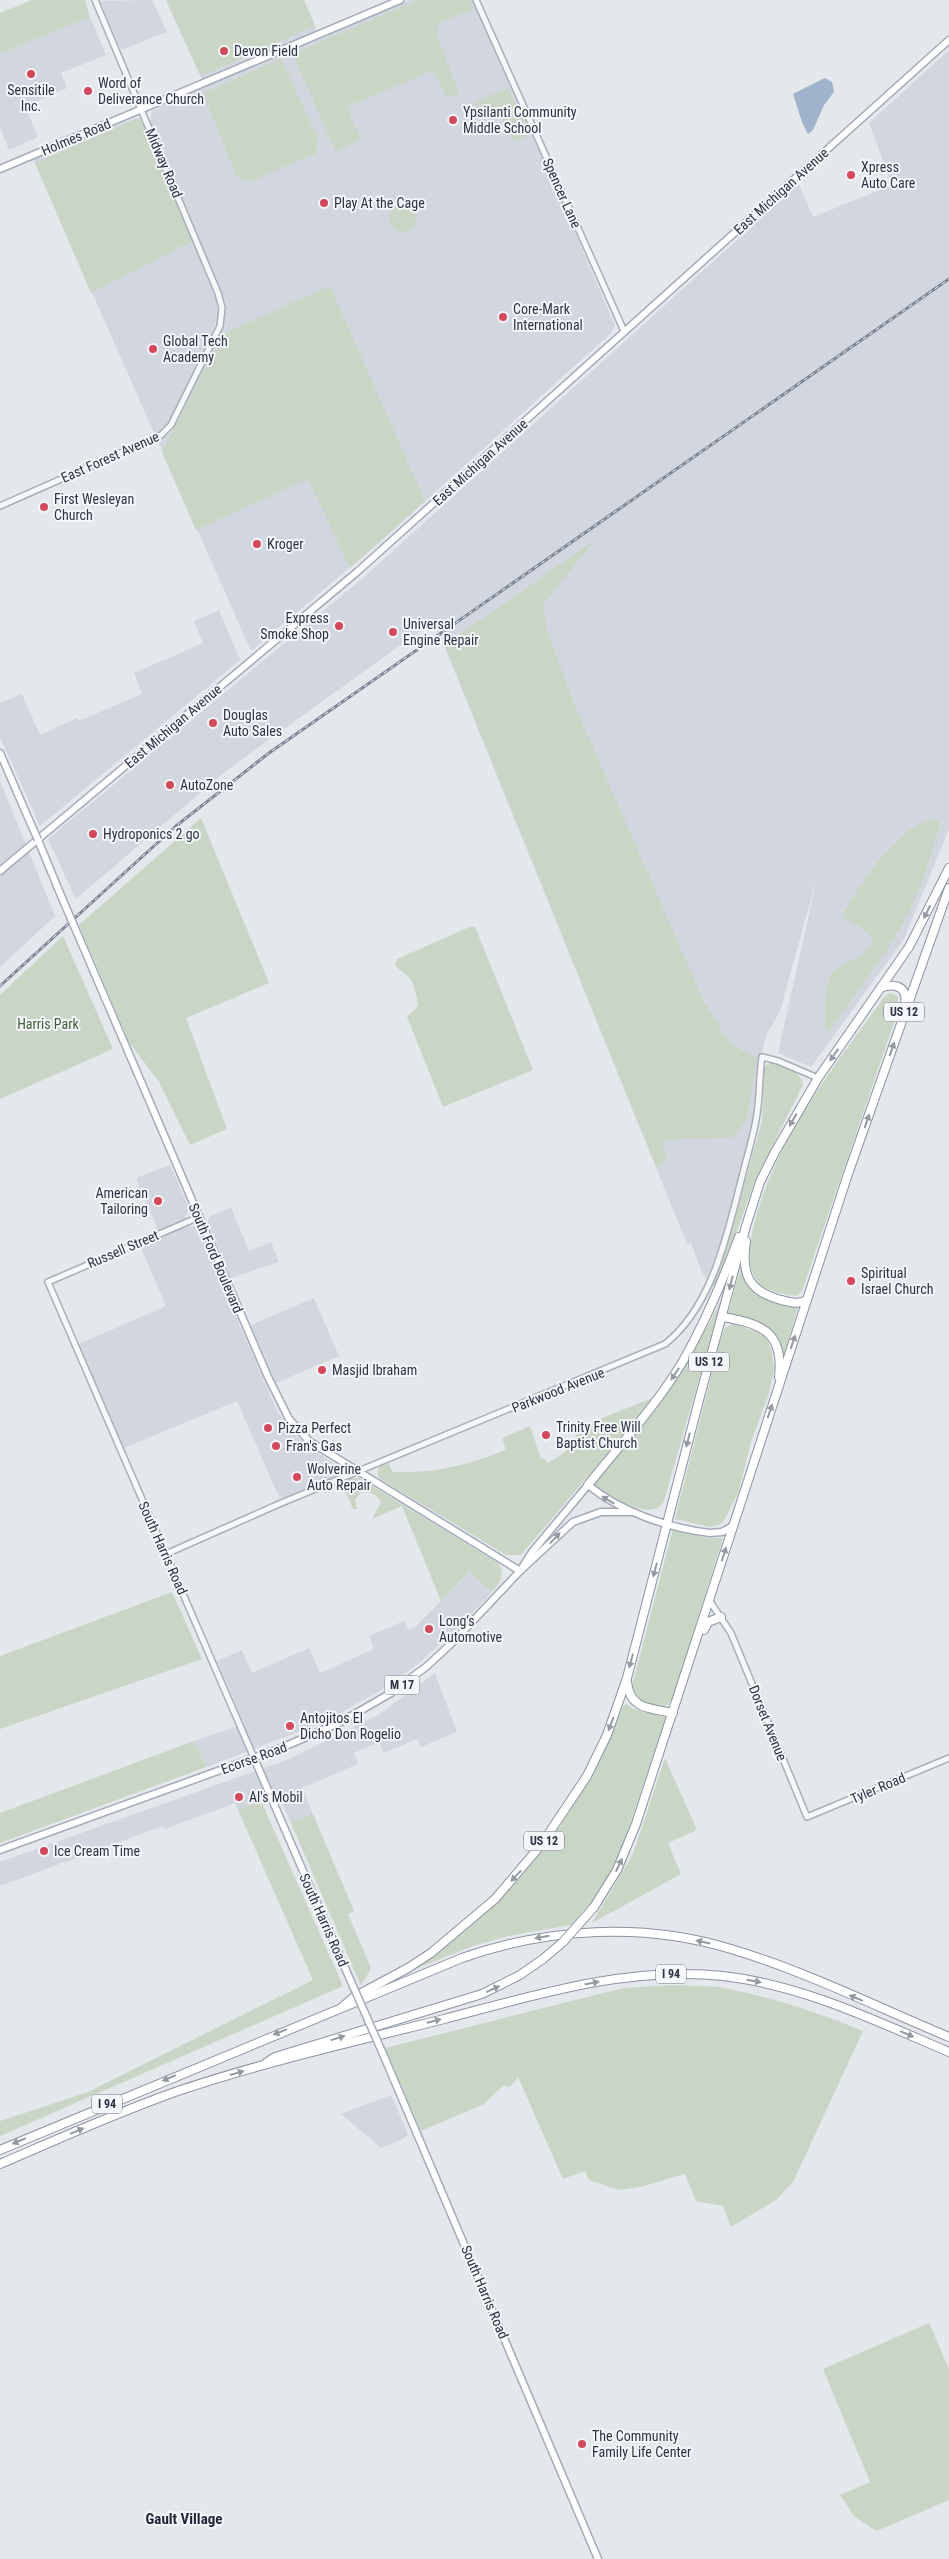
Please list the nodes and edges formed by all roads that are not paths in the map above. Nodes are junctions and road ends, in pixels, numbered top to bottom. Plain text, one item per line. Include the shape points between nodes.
1 (95, 0) edge
2 (400, 0) edge
3 (476, 0) edge
4 (949, 40) edge
5 (142, 109) junction
6 (0, 169) edge
7 (220, 326) joint
8 (624, 331) junction
9 (0, 506) edge
10 (0, 753) edge
11 (949, 868) edge
12 (0, 871) edge
13 (949, 888) edge
14 (883, 987) junction
15 (904, 1013) junction
16 (818, 1078) junction
17 (753, 1202) junction
18 (198, 1217) junction
19 (48, 1282) joint
20 (807, 1300) junction
21 (722, 1317) junction
22 (778, 1389) junction
23 (358, 1471) junction
24 (588, 1485) junction
25 (631, 1513) junction
26 (667, 1523) junction
27 (733, 1526) junction
28 (166, 1554) junction
29 (520, 1571) junction
30 (709, 1600) junction
31 (722, 1618) junction
32 (627, 1678) junction
33 (678, 1697) junction
34 (672, 1713) junction
35 (254, 1758) junction
36 (949, 1758) edge
37 (807, 1817) joint
38 (0, 1850) edge
39 (341, 2008) junction
40 (949, 2037) edge
41 (949, 2052) edge
42 (260, 2067) junction
43 (0, 2150) edge
44 (0, 2164) edge
45 (598, 2559) edge

1 - 5 street, Midway Road
2 - 5 main road, Holmes Road
3 - 8 street, Spencer Lane
4 - 8 main road, East Michigan Avenue
5 - 6 main road, Holmes Road
5 - 7 street, Midway Road via 221,301
7 - 9 street, East Forest Avenue via 171,425 161,436
8 - 12 main road, East Michigan Avenue via 357,572
10 - 18 main road, South Ford Boulevard, bridge
11 -> 14 highway, US 12 / US 12 via 909,947
13 - 15 highway, US 12 / US 12
14 - 15 highway via 895,985 902,988 906,999
14 -> 16 highway, US 12 / US 12
20 -> 15 highway, US 12 / US 12
16 -> 17 highway, US 12 / US 12 via 775,1152
16 - 23 street, Parkwood Avenue via 762,1057 757,1117 727,1234 704,1293 676,1335 652,1351
17 - 20 highway via 744,1259 751,1283 770,1297 797,1304
17 -> 21 highway, US 12 / US 12
17 -> 24 highway via 709,1313 682,1363 655,1403
18 - 19 street, Russell Street
18 - 23 main road, South Ford Boulevard via 289,1420 309,1441
19 - 28 street, South Harris Road
22 -> 20 highway, US 12 / US 12
21 - 22 highway via 753,1323 769,1333 779,1358
21 -> 26 highway, US 12 / US 12
27 -> 22 highway, US 12 / US 12
23 - 28 street, Parkwood Avenue
23 - 29 main road, South Ford Boulevard
25 -> 24 main road, Ecorse Road / M 17
24 - 29 main road, Ecorse Road / M 17
25 - 26 main road, Ecorse Road / M 17
29 -> 25 main road, Ecorse Road / M 17 via 537,1558 564,1528 579,1518 601,1512
26 - 27 main road, Ecorse Road / M 17 via 710,1533 722,1532
26 -> 32 highway, US 12
30 -> 27 highway, US 12 / US 12
28 - 35 street, South Harris Road
29 - 35 main road, Ecorse Road / M 17 via 446,1649 410,1680 339,1723
30 - 31 street
30 - 33 highway, US 12 / US 12
31 - 33 highway via 707,1624
31 - 37 street, Dorset Avenue via 729,1628
32 - 34 highway via 628,1692 634,1702
32 -> 39 highway, US 12 via 607,1735 587,1776 522,1869 470,1922 431,1953 354,1997
33 - 34 highway, US 12 / US 12
42 -> 34 highway, US 12, bridge via 275,2057 482,1994 544,1959 594,1907 617,1870 628,1847
35 - 38 main road, Ecorse Road / M 17
35 - 45 main road, South Harris Road, bridge
36 - 37 street, Tyler Road
40 -> 39 highway, I 94 via 755,1956 645,1932 556,1935 498,1946
39 -> 43 highway, I 94
42 -> 41 highway, I 94 via 566,1988 660,1974 723,1976 778,1986 836,2004
44 -> 42 highway, I 94 via 147,2102

